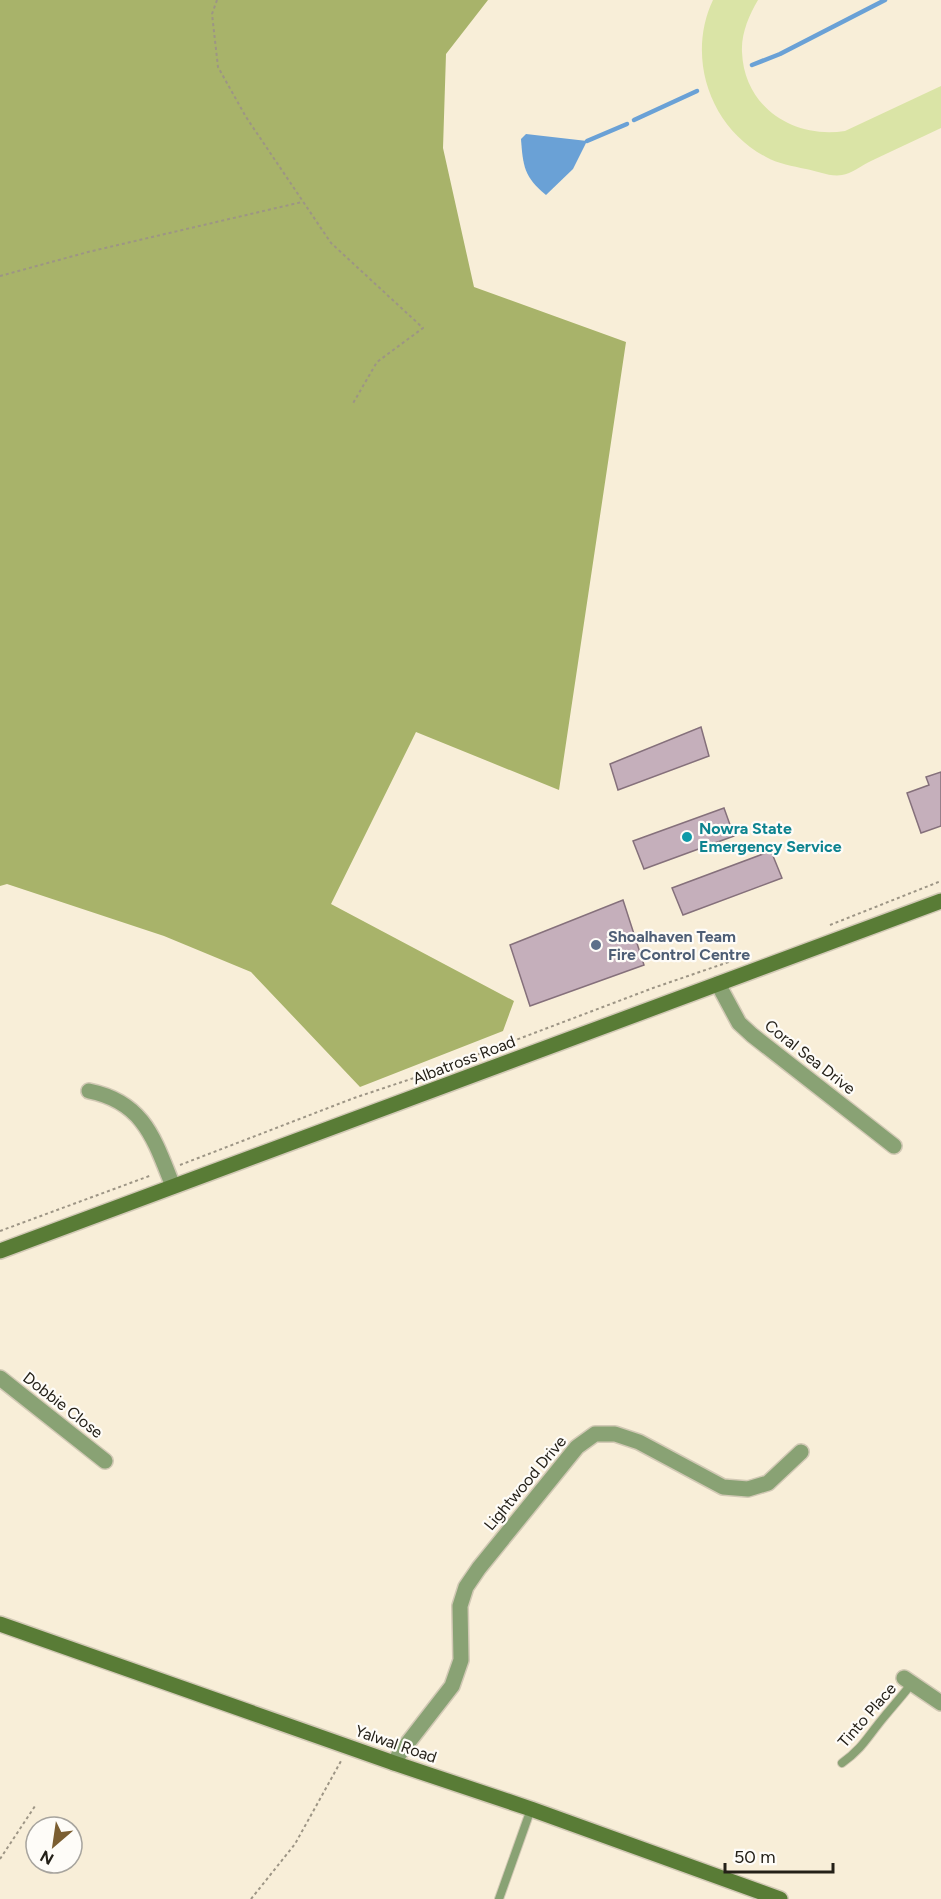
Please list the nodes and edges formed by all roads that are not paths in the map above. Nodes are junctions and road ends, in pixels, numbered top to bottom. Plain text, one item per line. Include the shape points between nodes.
1 (941, 901) edge
2 (718, 984) junction
3 (88, 1091) dead end
4 (894, 1146) dead end
5 (173, 1186) junction
6 (0, 1251) edge
7 (0, 1378) edge
8 (801, 1452) dead end
9 (105, 1461) dead end
10 (0, 1624) edge
11 (908, 1681) joint
12 (941, 1703) edge
13 (394, 1763) junction
14 (842, 1763) dead end
15 (531, 1809) junction
16 (499, 1899) edge
17 (780, 1899) edge

1 - 2 main road, Albatross Road
2 - 4 street, Coral Sea Drive via 745,1029
2 - 5 main road, Albatross Road
3 - 5 street via 113,1098 138,1116 151,1134
5 - 6 main road, Albatross Road
7 - 9 street, Dobbie Close
8 - 13 street, Lightwood Drive via 768,1483 748,1489 723,1487 639,1442 615,1434 595,1434 577,1447 466,1587 460,1606 461,1660 452,1686
10 - 13 main road, Yalwal Road
11 - 12 street
11 - 14 lane, Tinto Place via 867,1742
13 - 15 main road, Yalwal Road
15 - 16 lane
15 - 17 main road, Yalwal Road

